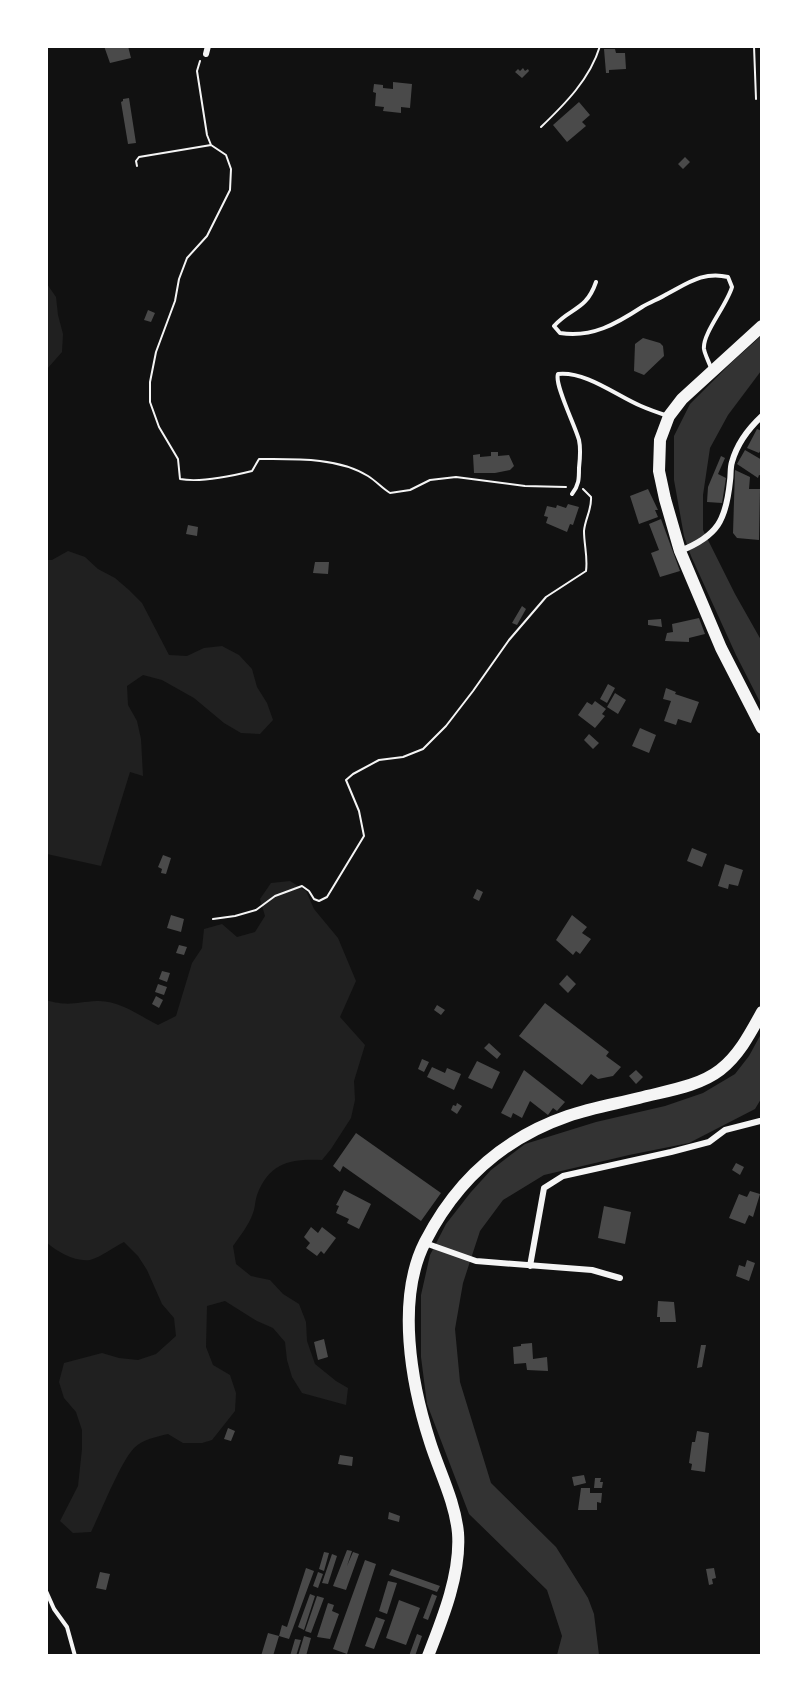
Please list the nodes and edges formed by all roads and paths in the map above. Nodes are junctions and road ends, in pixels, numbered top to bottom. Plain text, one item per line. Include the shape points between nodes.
1 (600, 46) edge
2 (754, 46) edge
3 (207, 50) edge
4 (756, 99) dead end
5 (541, 127) dead end
6 (211, 145) junction
7 (136, 166) dead end
8 (596, 282) dead end
9 (762, 326) edge
10 (712, 371) junction
11 (669, 416) junction
12 (762, 416) edge
13 (578, 486) junction
14 (572, 494) dead end
15 (683, 549) junction
16 (762, 728) edge
17 (213, 919) dead end
18 (762, 1012) edge
19 (760, 1121) edge
20 (428, 1244) junction
21 (530, 1266) junction
22 (620, 1278) dead end
23 (46, 1591) edge
24 (75, 1656) edge
25 (428, 1656) edge

1 - 5 path via 595,64 564,105
2 - 4 path
3 - 6 path via 197,71
6 - 7 path via 139,157
6 - 13 path via 226,155 231,169 230,190 207,236 187,258 150,382 150,402 178,459 180,479 229,477 252,471 259,459 270,459 351,468 390,493 410,490 430,480 456,477 525,486
8 - 10 lane via 584,305 555,327 560,333 595,333 700,276 728,277 732,288 729,299 710,329 704,348
9 - 10 main road
10 - 11 main road
11 - 13 lane via 640,406 600,384 558,374 557,386 580,443
11 - 15 main road via 660,440 659,471 664,499
12 - 15 street via 741,441 731,464 726,510 716,530
13 - 14 lane
13 - 17 path via 591,497 592,506 584,532 586,571 546,597 446,726 423,749 379,760 346,780 364,836 327,897 314,899 302,886 275,896 256,910
15 - 16 main road via 721,648
18 - 20 main road via 737,1053 719,1071 698,1082 568,1116 516,1138 465,1183 441,1214
19 - 21 street via 725,1130 709,1142 563,1176 544,1188
20 - 21 street via 476,1261
20 - 25 main road via 410,1299 410,1347 419,1402 458,1534 449,1595
21 - 22 street via 592,1270
23 - 24 lane via 66,1627

